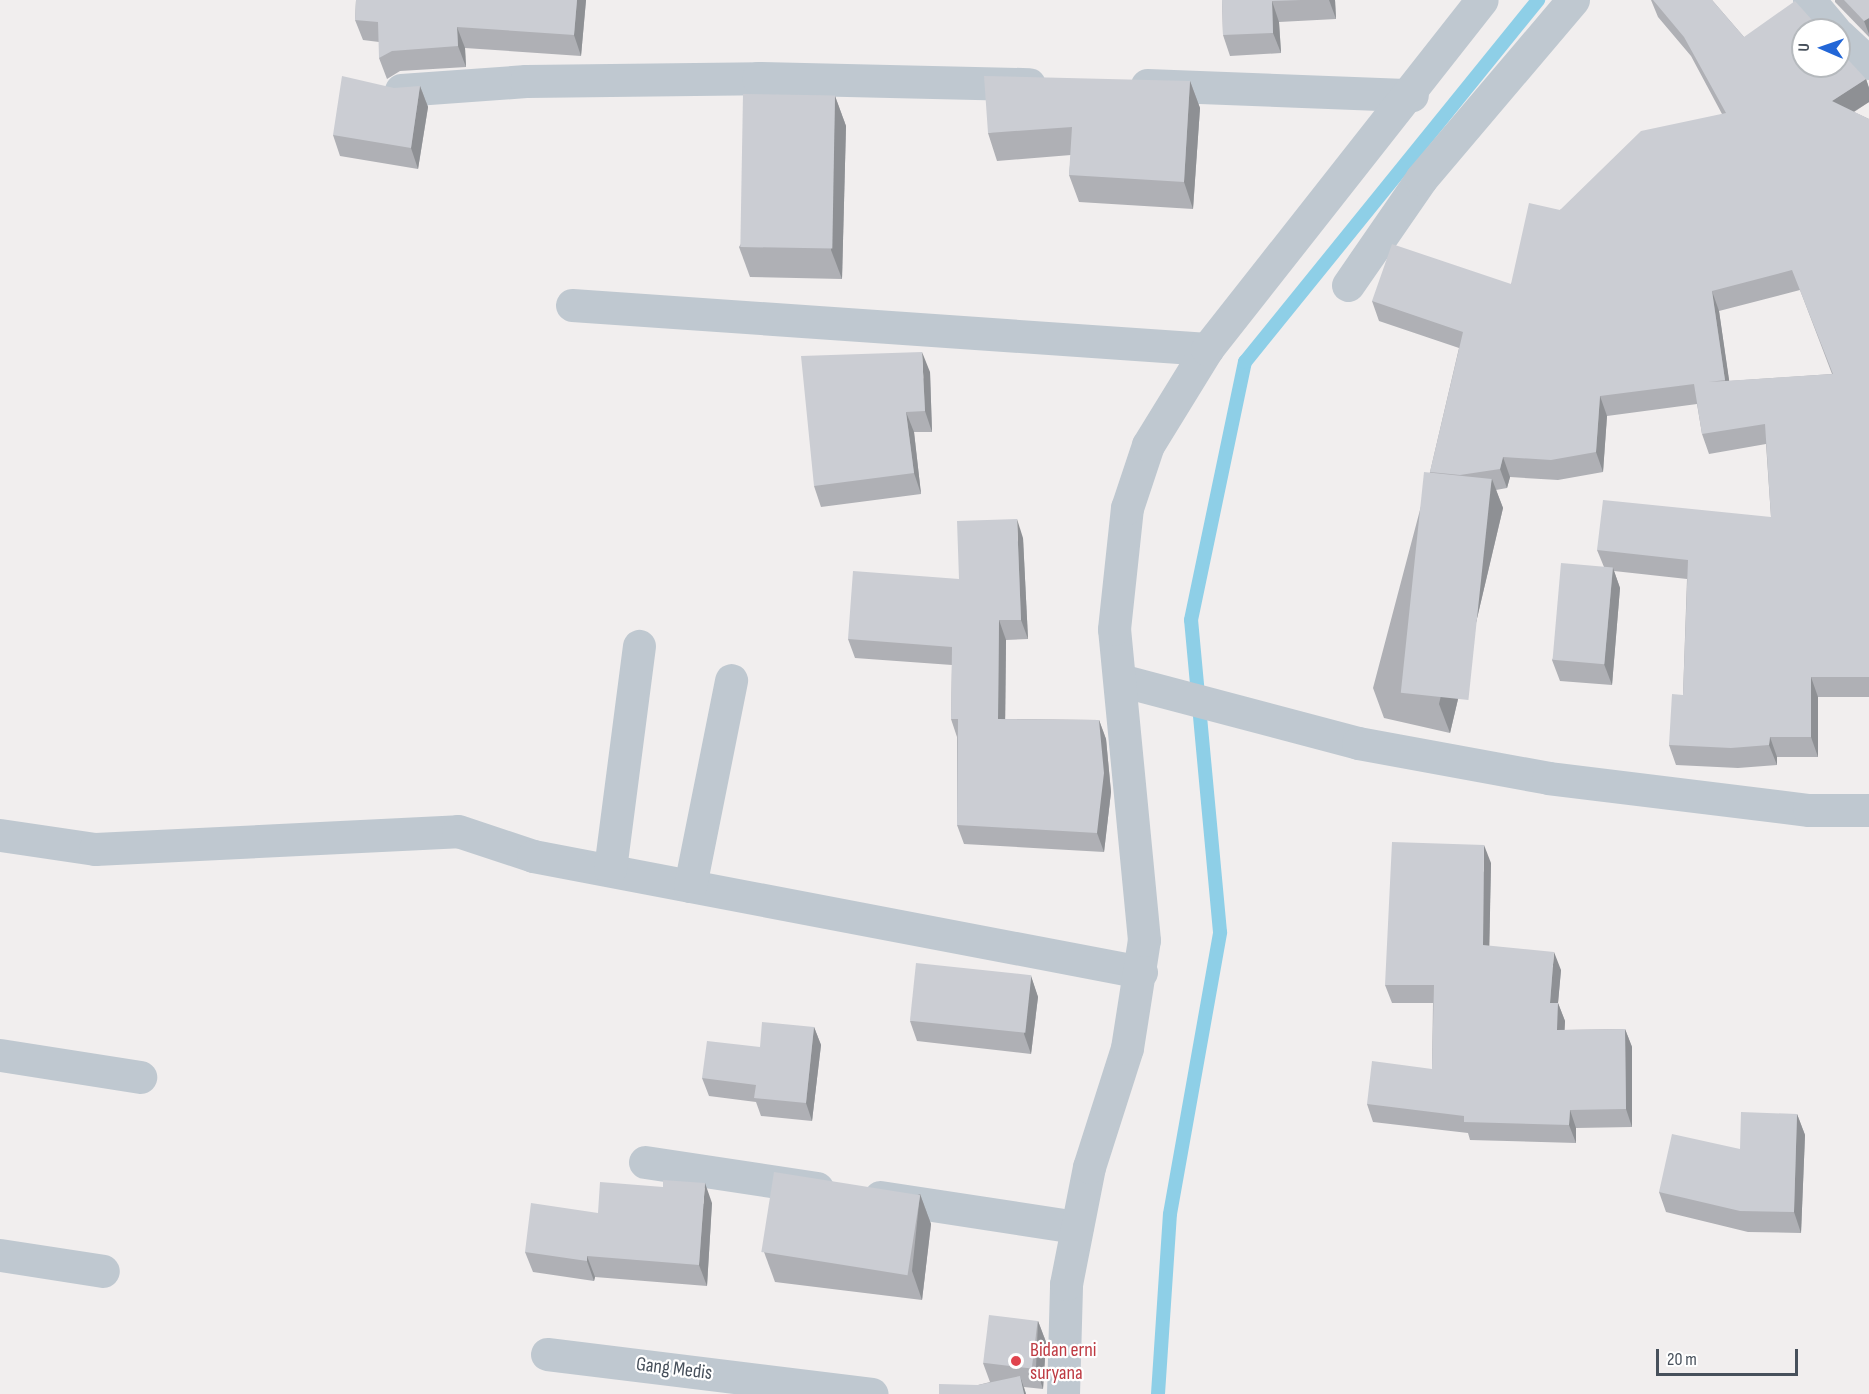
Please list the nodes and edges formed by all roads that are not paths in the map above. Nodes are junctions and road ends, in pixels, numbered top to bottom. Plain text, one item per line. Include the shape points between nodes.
1 (1482, 0) edge
2 (1573, 0) edge
3 (1809, 0) edge
4 (1824, 18) edge
5 (1851, 46) edge
6 (1869, 63) edge
7 (1056, 84) edge
8 (1114, 84) edge
9 (401, 90) edge
10 (1412, 95) junction
11 (1348, 285) dead end
12 (572, 305) dead end
13 (1207, 349) junction
14 (639, 646) dead end
15 (730, 680) dead end
16 (1120, 680) junction
17 (1869, 810) edge
18 (0, 835) edge
19 (610, 869) junction
20 (690, 886) junction
21 (1141, 972) junction
22 (0, 1055) edge
23 (140, 1077) dead end
24 (645, 1162) dead end
25 (1077, 1227) junction
26 (0, 1255) edge
27 (103, 1271) dead end
28 (547, 1354) dead end
29 (872, 1394) edge
30 (1063, 1394) edge

1 - 10 street
2 - 11 street via 1428,170
3 - 4 street
5 - 6 street
7 - 9 street via 526,81
8 - 10 street
10 - 13 street
12 - 13 street
13 - 16 street via 1148,445 1126,508 1114,628
14 - 19 street
15 - 20 street
16 - 17 street via 1156,686 1358,742 1548,778 1809,810
16 - 21 street via 1144,940
18 - 19 street via 95,849 459,831 533,856
19 - 20 street
20 - 21 street
21 - 25 street via 1127,1048 1106,1107
22 - 23 street
24 - 25 street
25 - 30 street via 1066,1284
26 - 27 street
28 - 29 street, Gang Medis

